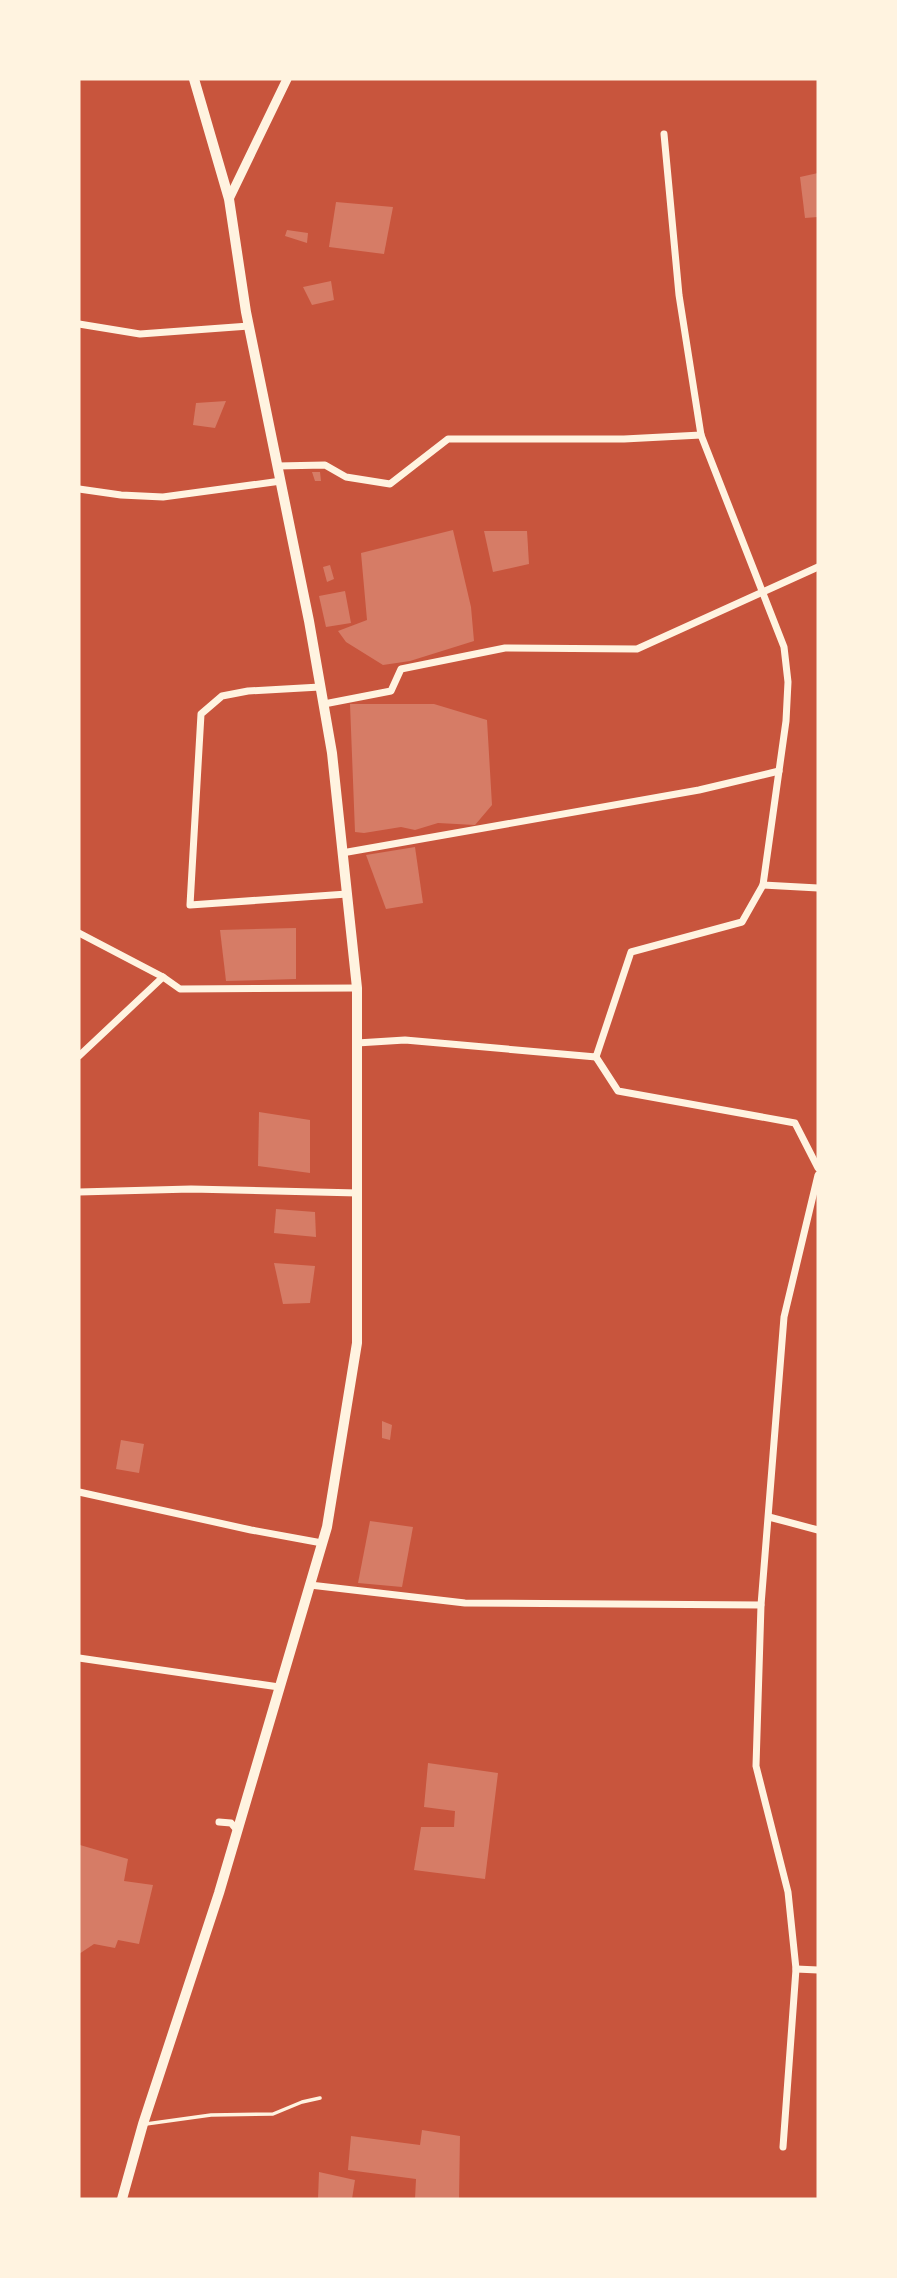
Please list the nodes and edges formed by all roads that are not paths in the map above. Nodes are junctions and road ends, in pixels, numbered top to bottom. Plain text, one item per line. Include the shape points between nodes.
1 (194, 79) edge
2 (287, 79) edge
3 (664, 134) dead end
4 (229, 199) junction
5 (79, 324) edge
6 (249, 326) junction
7 (701, 435) junction
8 (277, 466) junction
9 (281, 481) junction
10 (79, 489) edge
11 (818, 568) edge
12 (761, 593) junction
13 (320, 687) junction
14 (324, 704) junction
15 (779, 771) junction
16 (342, 853) junction
17 (763, 885) junction
18 (818, 888) edge
19 (346, 894) junction
20 (79, 933) edge
21 (163, 977) junction
22 (357, 988) junction
23 (357, 1043) junction
24 (79, 1055) edge
25 (596, 1057) junction
26 (818, 1168) edge
27 (818, 1175) edge
28 (79, 1192) edge
29 (358, 1193) junction
30 (79, 1492) edge
31 (769, 1517) junction
32 (818, 1530) edge
33 (322, 1543) junction
34 (310, 1585) junction
35 (761, 1605) junction
36 (79, 1658) edge
37 (279, 1687) junction
38 (219, 1822) dead end
39 (237, 1830) junction
40 (796, 1969) junction
41 (818, 1970) edge
42 (320, 2098) dead end
43 (144, 2124) junction
44 (783, 2147) dead end
45 (122, 2199) edge

1 - 4 main road
2 - 4 street
3 - 7 street via 679,295
4 - 6 main road
5 - 6 street via 140,334
6 - 8 main road
7 - 8 street via 448,439 390,484 346,477 325,465
7 - 12 street
8 - 9 main road
9 - 10 street via 163,498
9 - 13 main road
11 - 12 street
12 - 14 street via 637,649 505,648 401,669 391,691
12 - 15 street via 783,647 788,682
13 - 14 main road
13 - 19 street via 222,696 201,713 190,905
14 - 16 main road
15 - 16 street via 699,790
15 - 17 street
16 - 19 main road
17 - 18 street
17 - 25 street via 742,922 631,952
19 - 22 main road
20 - 21 street
21 - 22 street via 180,989
21 - 24 street
22 - 23 main road
23 - 25 street via 405,1040
23 - 29 main road
25 - 26 street via 618,1091 795,1124
27 - 31 street via 784,1317
28 - 29 street
29 - 33 main road via 357,1343
30 - 33 street
31 - 32 street
31 - 35 street
33 - 34 main road
34 - 35 street via 465,1603
34 - 37 main road
35 - 40 street via 756,1766 788,1892
36 - 37 street
37 - 39 main road
38 - 39 street via 231,1823
39 - 43 main road
40 - 41 street
40 - 44 street
42 - 43 lane via 273,2114 211,2115
43 - 45 main road

